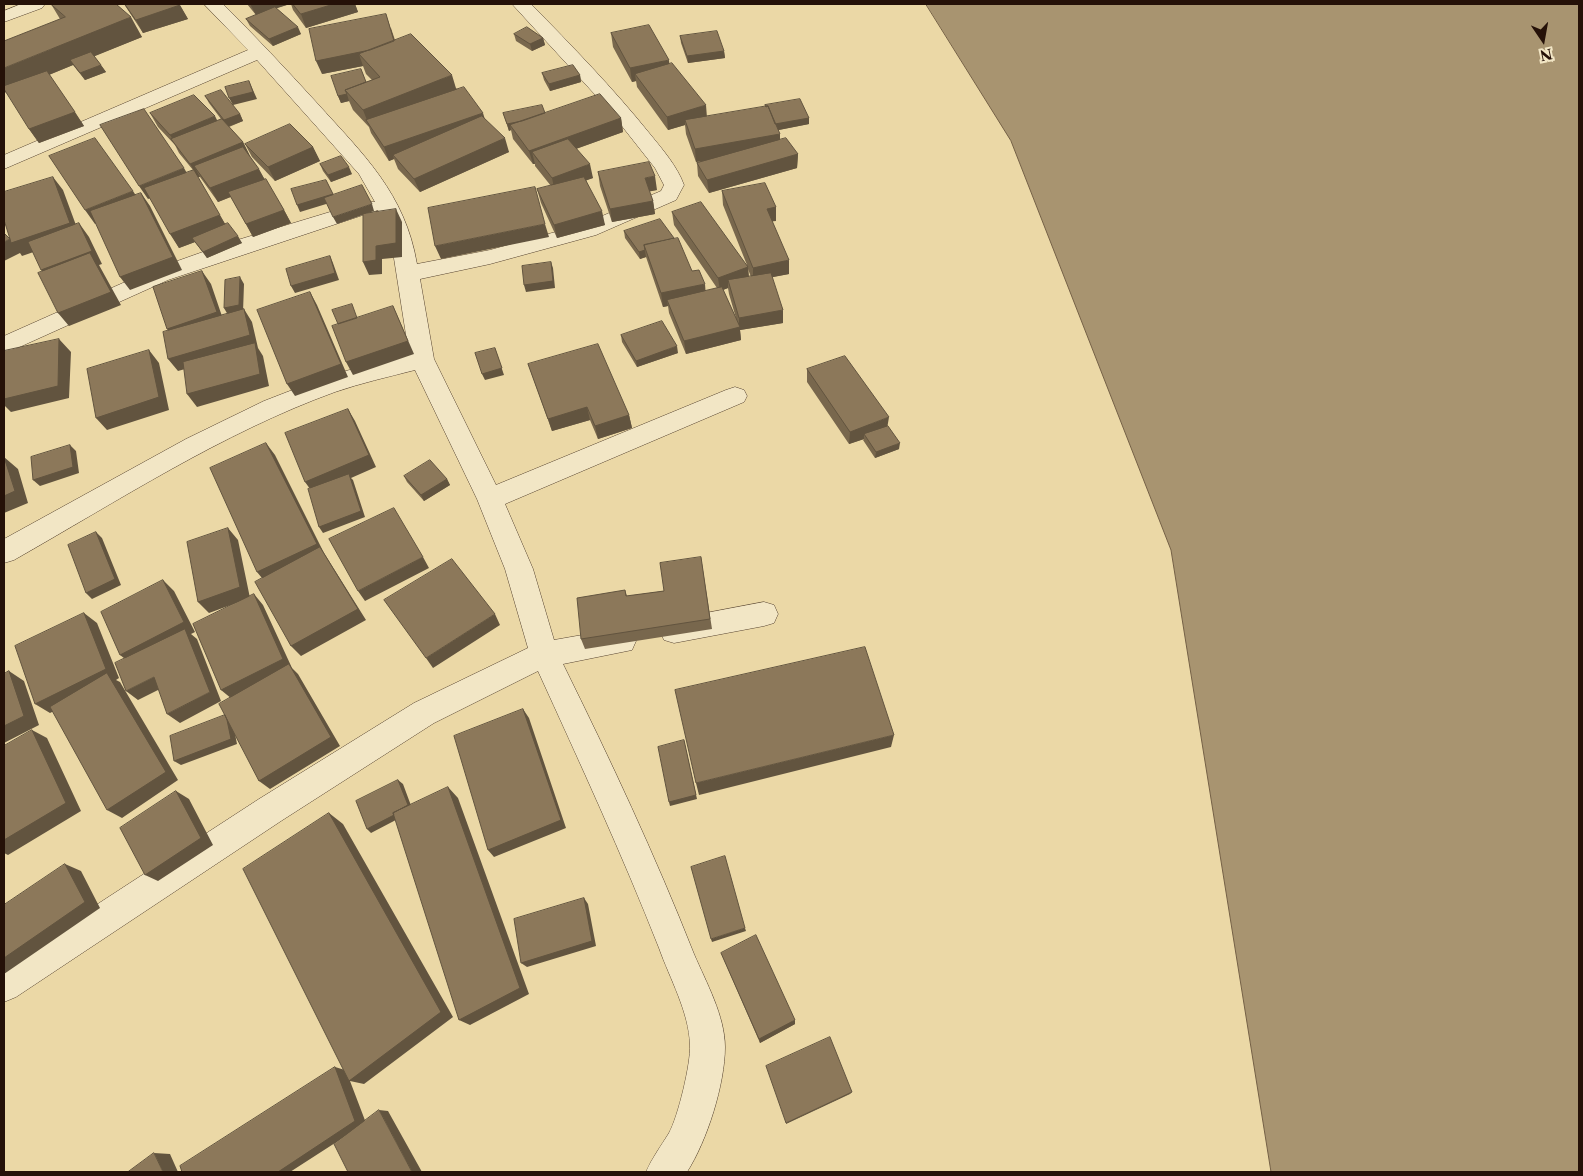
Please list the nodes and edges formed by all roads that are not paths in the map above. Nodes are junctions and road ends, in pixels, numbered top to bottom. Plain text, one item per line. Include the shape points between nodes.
1 (36, 4) edge
2 (213, 4) edge
3 (521, 4) edge
4 (4, 17) edge
5 (260, 52) junction
6 (4, 163) edge
7 (386, 202) junction
8 (408, 274) junction
9 (4, 346) edge
10 (422, 360) junction
11 (735, 396) dead end
12 (490, 499) junction
13 (4, 552) edge
14 (764, 614) dead end
15 (544, 654) junction
16 (4, 985) edge
17 (664, 1172) edge

1 - 4 street
2 - 5 street
3 - 8 street via 638,132 674,185 669,195 588,230 490,257
5 - 6 street
5 - 7 street via 367,170
7 - 8 street via 404,252
7 - 9 street via 161,275 89,304
8 - 10 street
10 - 12 street
10 - 13 street via 313,391 242,422
11 - 12 street
12 - 15 street via 519,569
14 - 15 street
15 - 16 street via 424,713
15 - 17 street via 599,769 701,1013 708,1045 706,1069 686,1140

